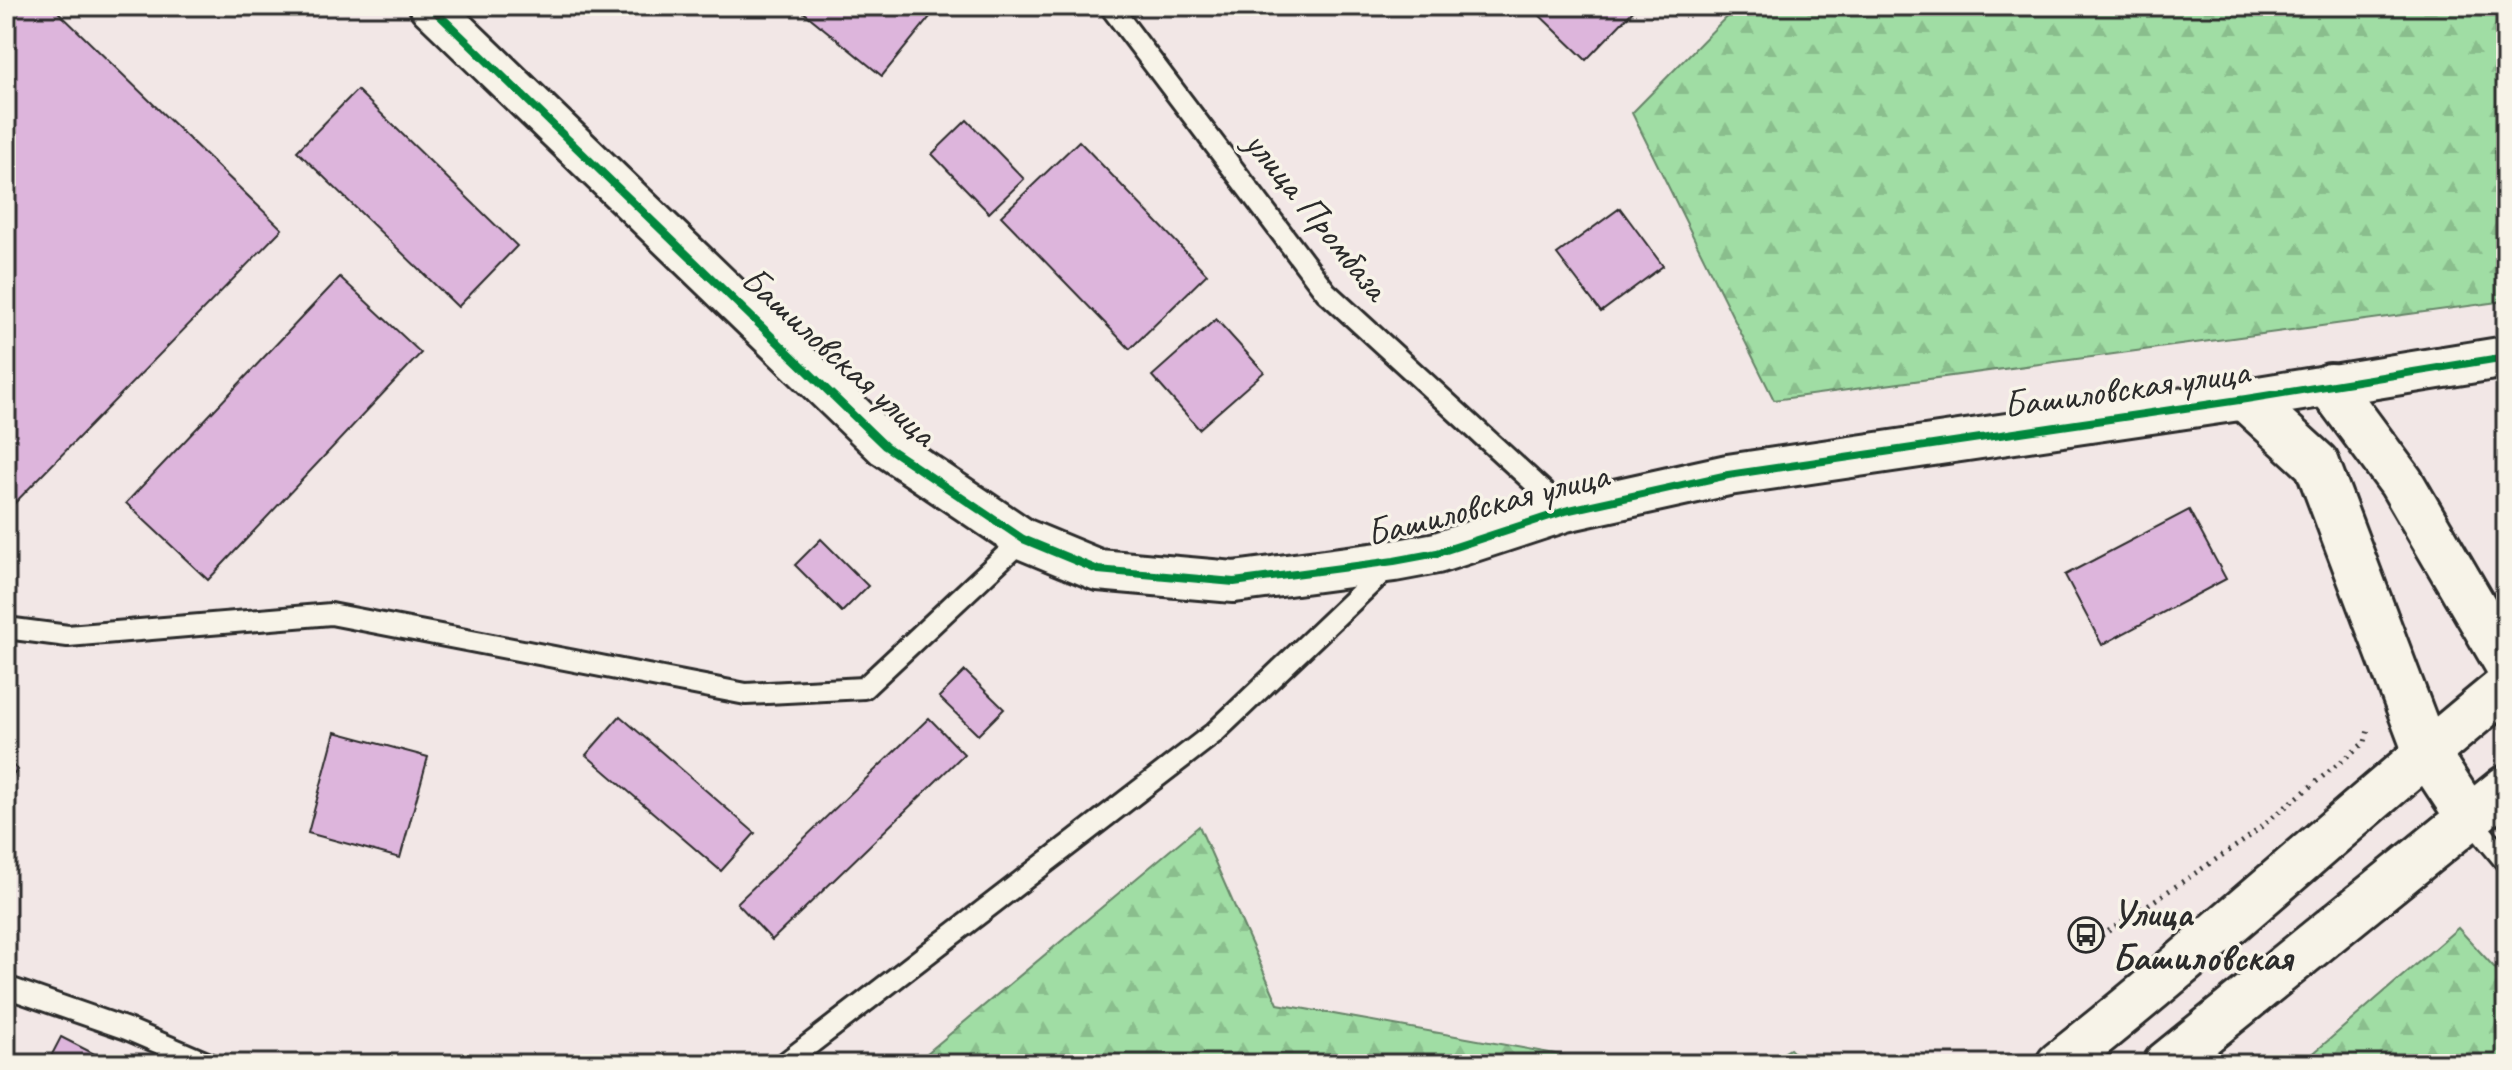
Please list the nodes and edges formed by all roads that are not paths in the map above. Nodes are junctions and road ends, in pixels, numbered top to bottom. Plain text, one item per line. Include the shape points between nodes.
1 (430, 6) edge
2 (1110, 6) edge
3 (2506, 357) edge
4 (2330, 386) junction
5 (2246, 399) junction
6 (1565, 511) junction
7 (1023, 539) junction
8 (1394, 561) junction
9 (6, 628) edge
10 (2506, 662) edge
11 (2506, 687) edge
12 (2426, 752) junction
13 (2506, 788) edge
14 (2470, 819) junction
15 (2506, 862) edge
16 (6, 987) edge
17 (209, 1064) edge
18 (784, 1064) edge
19 (2059, 1064) edge
20 (2166, 1064) edge

1 - 7 street, Башиловская улица via 885,446
2 - 6 lane, улица Промбаза via 1326,292
3 - 4 street, Башиловская улица
4 - 5 street, Башиловская улица
4 - 10 main road via 2401,482
5 - 6 street, Башиловская улица via 1728,475
5 - 12 main road via 2317,464
6 - 8 street, Башиловская улица via 1437,553
7 - 8 street, Башиловская улица via 1098,570 1234,582
7 - 9 lane via 864,688 746,694 331,614 68,636
8 - 18 lane via 1214,733
11 - 12 main road
12 - 14 main road
12 - 19 main road
13 - 14 main road
14 - 15 lane
14 - 20 main road
16 - 17 lane

